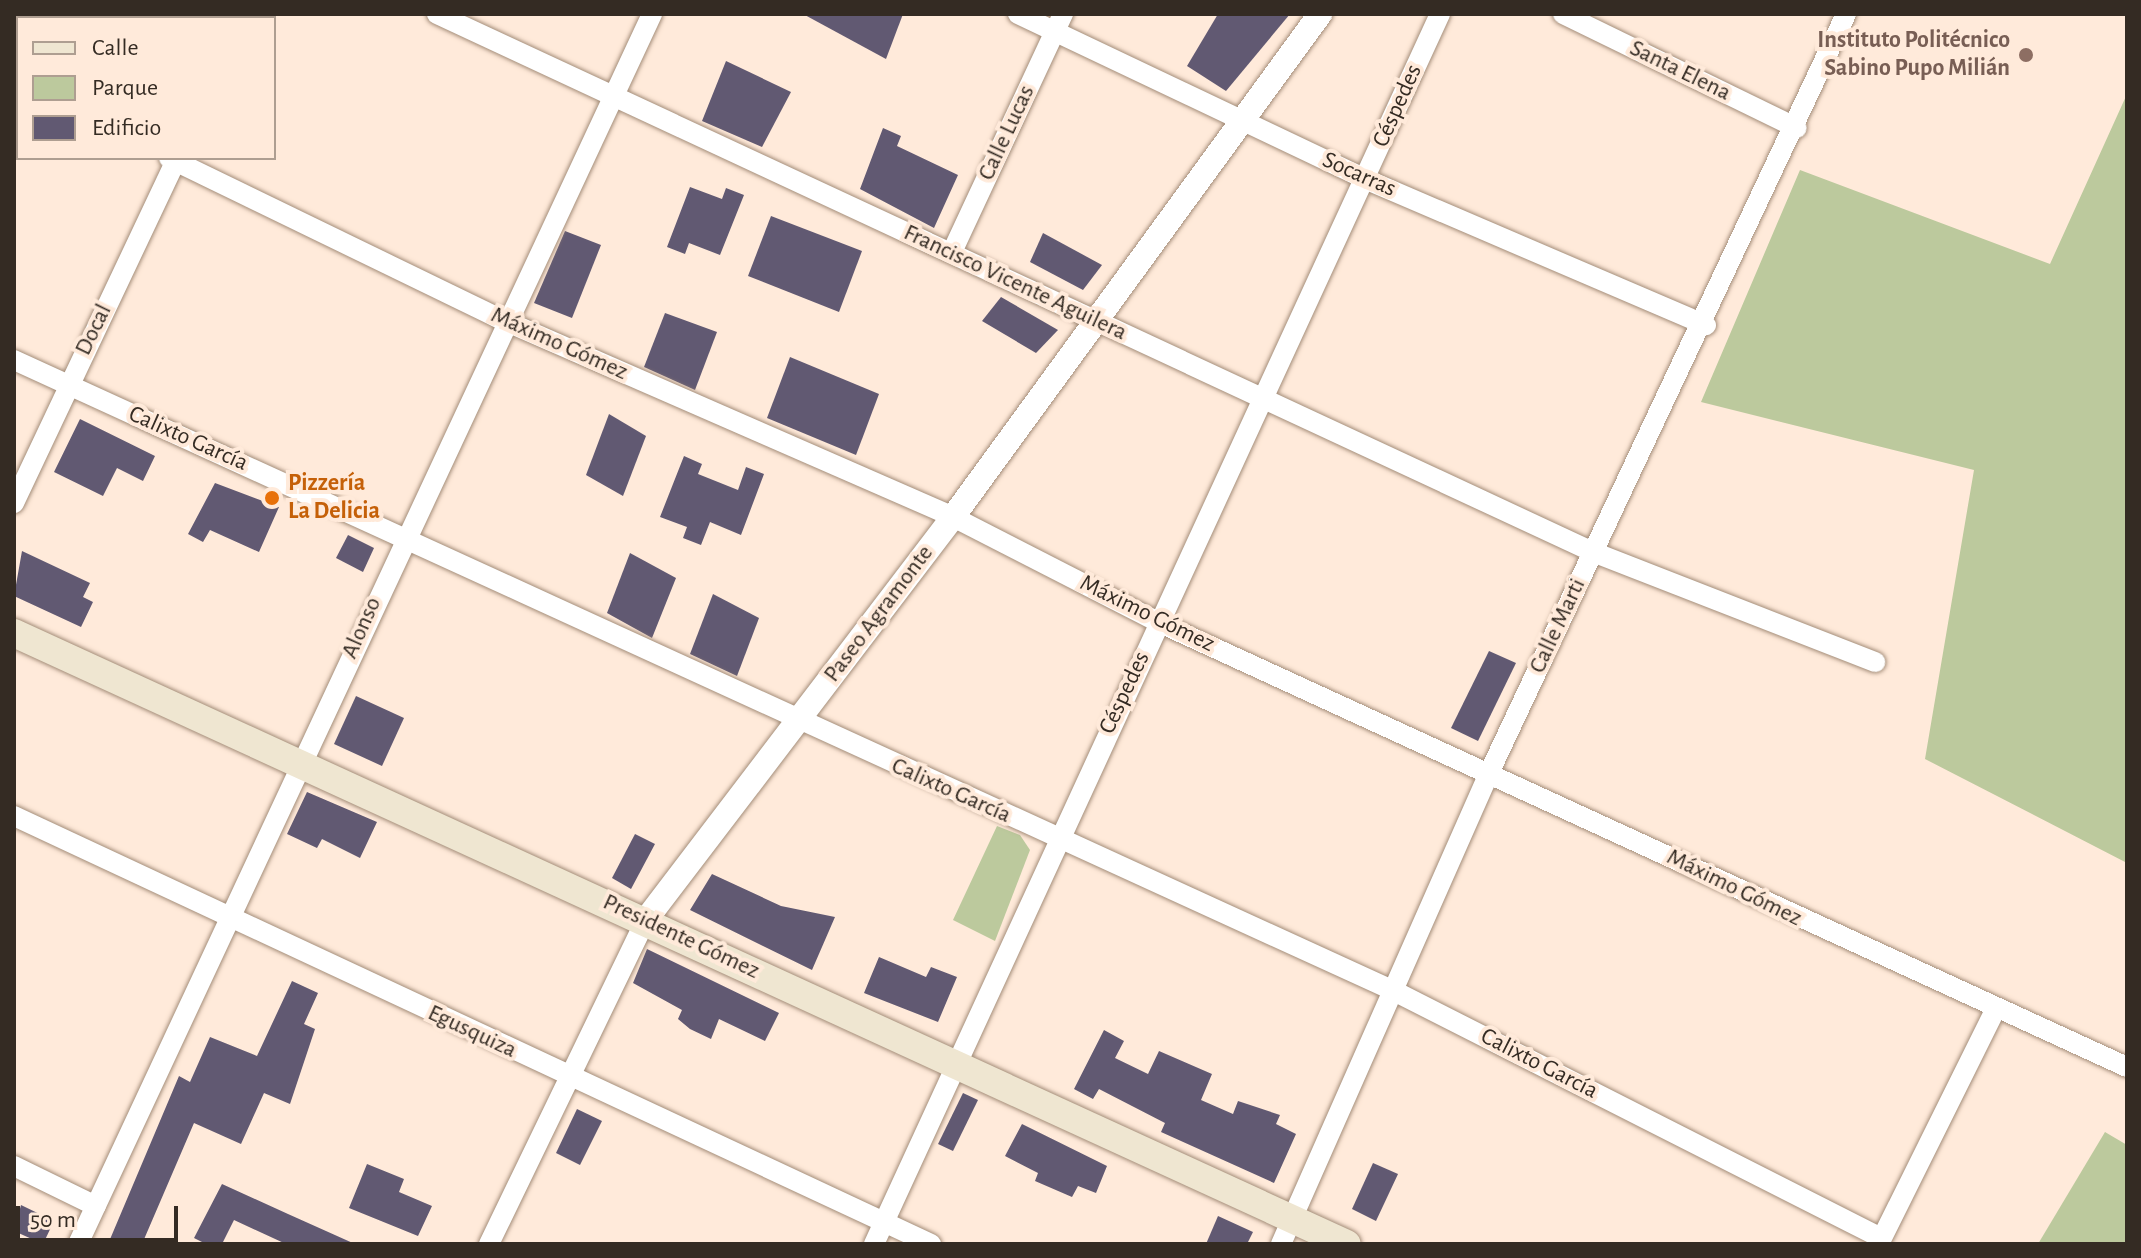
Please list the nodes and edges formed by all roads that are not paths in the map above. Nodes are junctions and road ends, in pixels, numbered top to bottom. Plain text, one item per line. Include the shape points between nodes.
1 (437, 14) edge
2 (652, 14) edge
3 (1018, 14) edge
4 (1320, 14) edge
5 (1440, 14) edge
6 (1563, 14) edge
7 (1846, 14) edge
8 (1059, 22) edge
9 (612, 96) junction
10 (1243, 122) junction
11 (1797, 128) junction
12 (174, 160) edge
13 (176, 160) edge
14 (1365, 179) junction
15 (952, 252) junction
16 (503, 320) junction
17 (1098, 321) junction
18 (1706, 325) junction
19 (14, 360) edge
20 (68, 385) junction
21 (1265, 403) junction
22 (14, 503) edge
23 (953, 517) junction
24 (403, 536) junction
25 (1593, 552) junction
26 (1158, 622) junction
27 (14, 633) edge
28 (1875, 662) dead end
29 (797, 721) junction
30 (300, 764) junction
31 (1490, 771) junction
32 (14, 816) edge
33 (1057, 840) junction
34 (234, 921) junction
35 (645, 921) junction
36 (1394, 991) junction
37 (1994, 1012) junction
38 (953, 1062) junction
39 (2127, 1067) edge
40 (566, 1076) junction
41 (14, 1166) edge
42 (96, 1206) junction
43 (885, 1221) junction
44 (1288, 1232) edge
45 (1880, 1241) edge
46 (78, 1244) edge
47 (489, 1244) edge
48 (874, 1244) edge
49 (931, 1244) edge
50 (1347, 1244) edge

1 - 9 street, Francisco Vicente Aguilera
2 - 9 street, Alonso
3 - 8 street, Socarras
4 - 10 street, Paseo Agramonte
5 - 14 street, Céspedes
6 - 11 street, Santa Elena
7 - 11 street, Calle Marti
8 - 10 street, Socarras
8 - 15 street, Calle Lucas
9 - 15 street, Francisco Vicente Aguilera
9 - 16 street, Alonso
10 - 14 street, Socarras
10 - 17 street, Paseo Agramonte
11 - 18 street, Calle Marti
12 - 20 street, Docal
13 - 16 street, Máximo Gómez
14 - 18 street, Socarras
14 - 21 street, Céspedes
15 - 17 street, Francisco Vicente Aguilera
16 - 23 street, Máximo Gómez
16 - 24 street, Alonso
17 - 21 street, Francisco Vicente Aguilera
17 - 23 street, Paseo Agramonte
18 - 25 street, Calle Marti
19 - 20 street, Calixto García
20 - 22 street, Docal
20 - 24 street, Calixto García
21 - 25 street, Francisco Vicente Aguilera
21 - 26 street, Céspedes
23 - 26 street, Máximo Gómez
23 - 29 street, Paseo Agramonte
24 - 29 street, Calixto García
24 - 30 street, Alonso
25 - 28 street, Francisco Vicente Aguilera
25 - 31 street, Calle Marti
26 - 31 street, Máximo Gómez
26 - 33 street, Céspedes
27 - 30 main road, Presidente Gómez
29 - 33 street, Calixto García
29 - 35 street, Paseo Agramonte
30 - 34 street, Alonso
30 - 35 main road, Presidente Gómez
31 - 36 street, Calle Marti
31 - 37 street, Máximo Gómez
32 - 34 street, Egusquiza
33 - 36 street, Calixto García
33 - 38 street, Céspedes
34 - 40 street, Egusquiza
34 - 42 street, Alonso
35 - 38 main road, Presidente Gómez
35 - 40 street, Paseo Agramonte
36 - 44 street, Calle Marti
36 - 45 street, Calixto García
37 - 39 street, Máximo Gómez
37 - 45 street
38 - 43 street, Céspedes
38 - 44 main road, Presidente Gómez
40 - 43 street, Egusquiza
40 - 47 street, Paseo Agramonte
41 - 42 street
42 - 46 street, Alonso
43 - 48 street, Céspedes
43 - 49 street, Egusquiza
44 - 50 main road, Presidente Gómez

